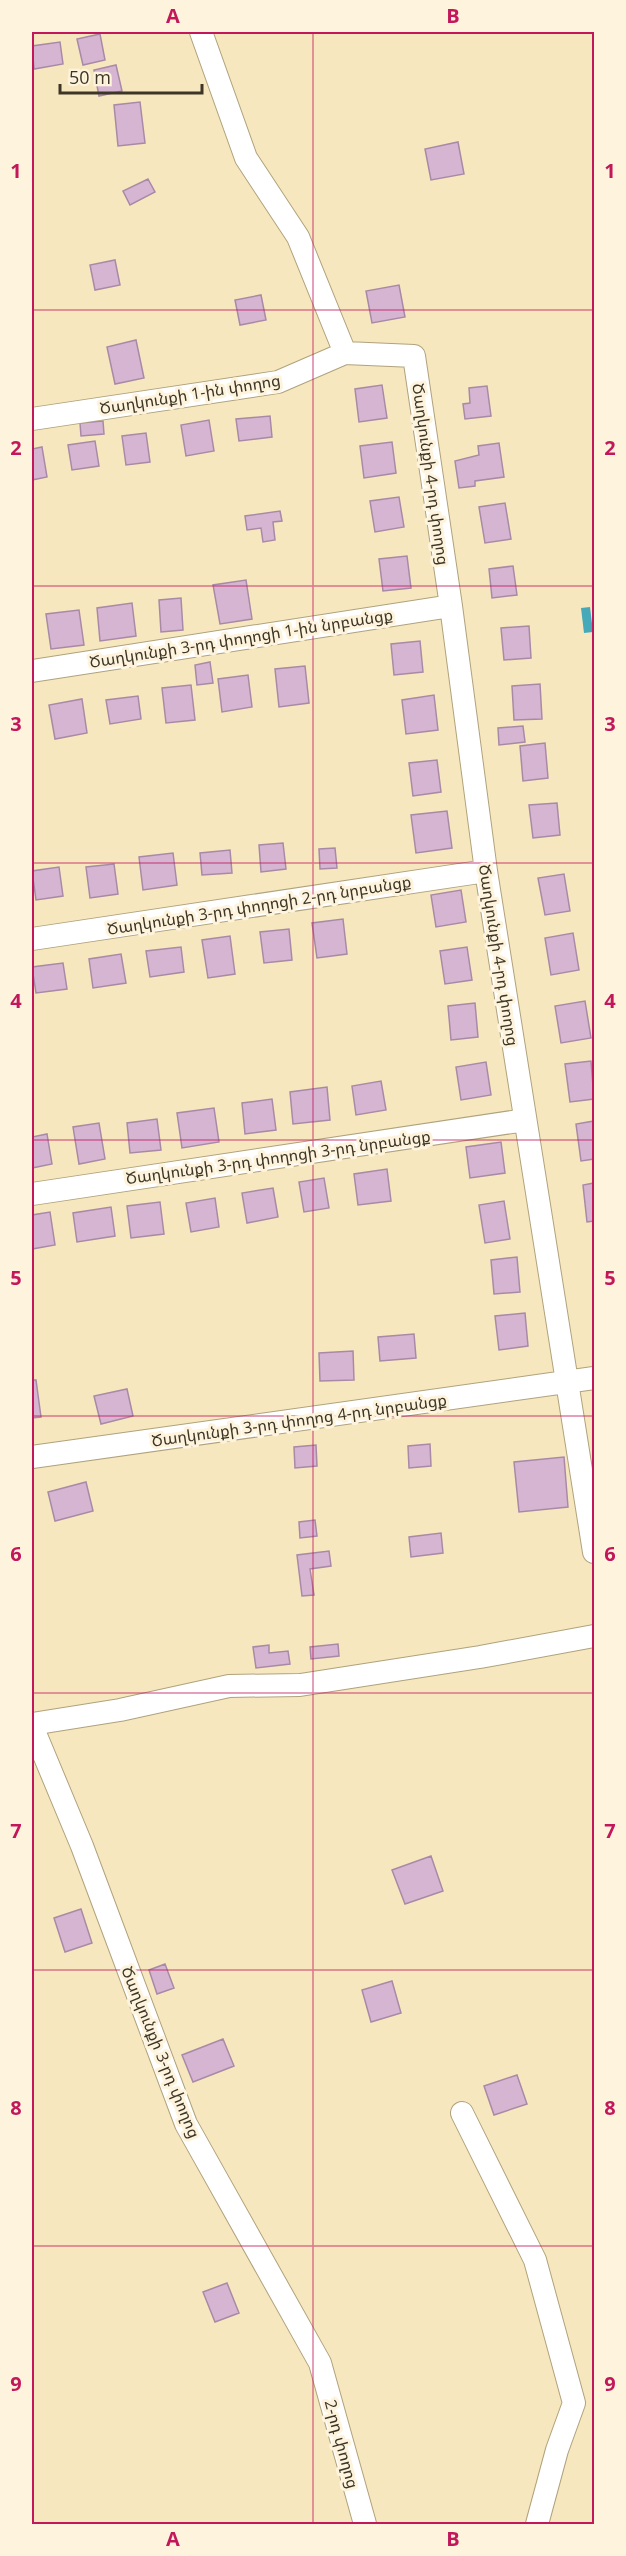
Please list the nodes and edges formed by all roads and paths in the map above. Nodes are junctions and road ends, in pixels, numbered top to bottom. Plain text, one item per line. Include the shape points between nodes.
1 (201, 32) edge
2 (345, 353) junction
3 (32, 419) edge
4 (451, 606) junction
5 (32, 670) edge
6 (486, 871) junction
7 (32, 939) edge
8 (525, 1120) junction
9 (32, 1194) edge
10 (594, 1378) edge
11 (567, 1383) junction
12 (32, 1457) edge
13 (594, 1552) edge
14 (594, 1636) edge
15 (32, 1725) edge
16 (462, 2113) dead end
17 (320, 2363) joint
18 (364, 2524) edge
19 (537, 2524) edge

1 - 2 street via 246,158 298,237
2 - 3 street, Ծաղկունքի 1-ին փողոց via 278,382
2 - 4 street, Ծաղկունքի 4-րդ փողոց via 414,356
4 - 5 street, Ծաղկունքի 3-րդ փողոցի 1-ին նրբանցք
4 - 6 street, Ծաղկունքի 4-րդ փողոց
6 - 7 street, Ծաղկունքի 3-րդ փողոցի 2-րդ նրբանցք
6 - 8 street, Ծաղկունքի 4-րդ փողոց
8 - 9 street, Ծաղկունքի 3-րդ փողոցի 3-րդ նրբանցք
8 - 11 street, Ծաղկունքի 4-րդ փողոց
10 - 11 street, Ծաղկունքի 3-րդ փողոց 4-րդ նրբանցք
11 - 12 street, Ծաղկունքի 3-րդ փողոց 4-րդ նրբանցք
11 - 13 street, Ծաղկունքի 4-րդ փողոց
14 - 15 street via 300,1685 229,1686
15 - 17 street, Ծաղկունքի 3-րդ փողոց via 82,1846 186,2124
16 - 19 street via 535,2260 574,2403
17 - 18 street, 2-րդ փողոց

